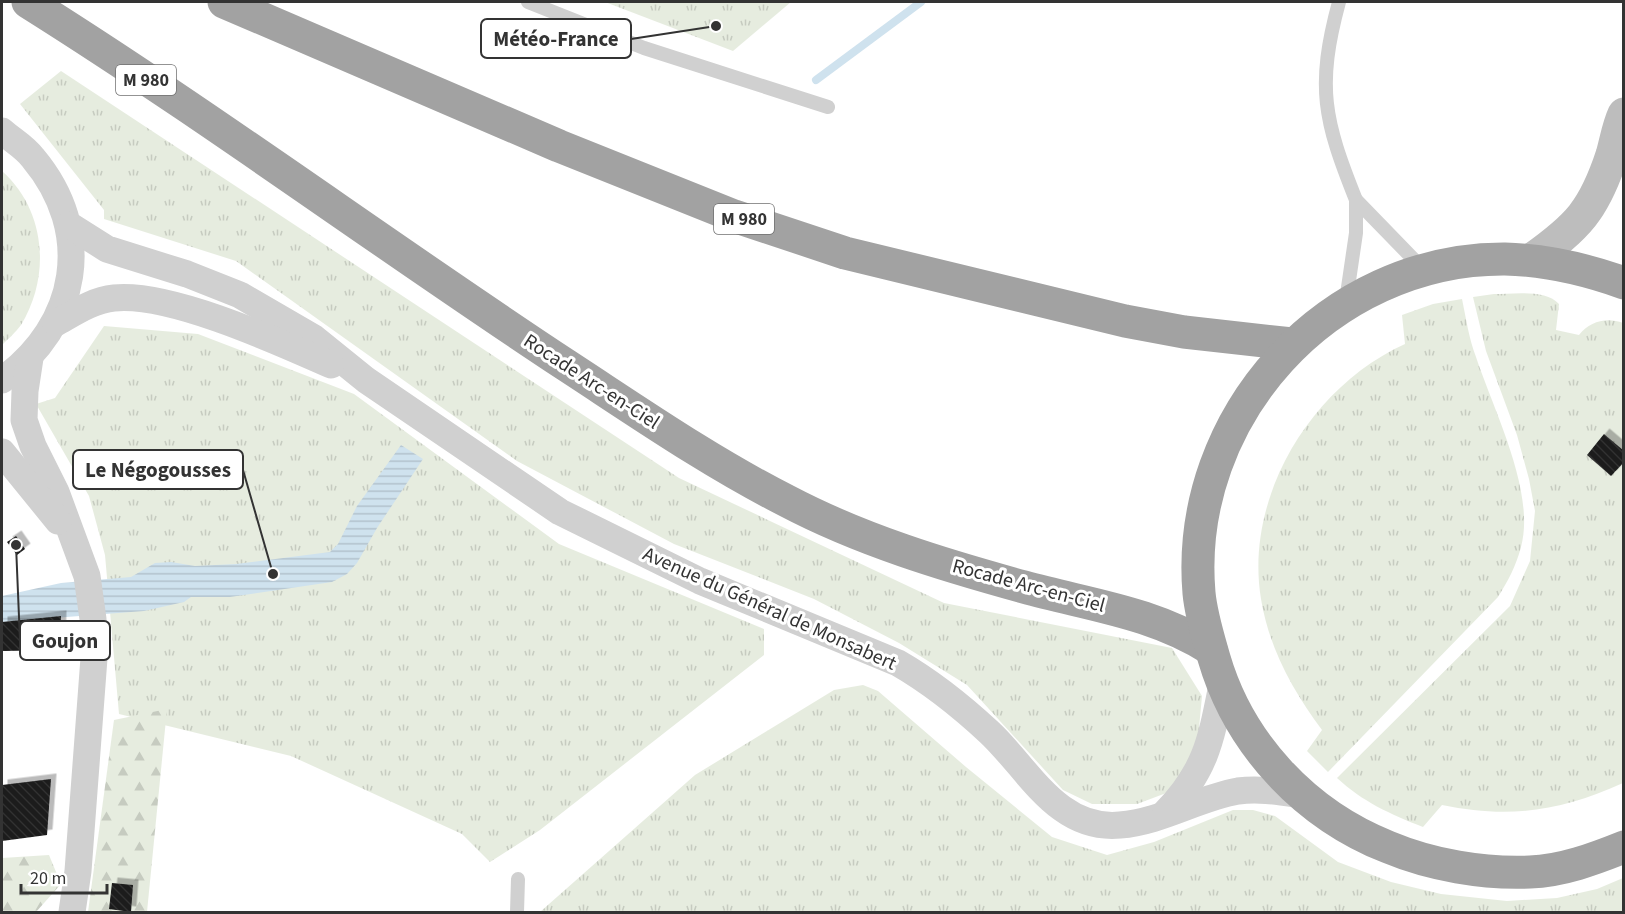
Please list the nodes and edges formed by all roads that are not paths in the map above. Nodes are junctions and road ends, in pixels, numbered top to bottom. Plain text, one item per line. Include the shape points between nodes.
1 (28, 2) edge
2 (224, 2) edge
3 (528, 2) edge
4 (1338, 2) edge
5 (828, 107) dead end
6 (1623, 114) edge
7 (2, 131) edge
8 (1356, 200) junction
9 (69, 225) junction
10 (1531, 260) junction
11 (1424, 270) junction
12 (1623, 283) edge
13 (1346, 304) junction
14 (56, 323) junction
15 (1292, 344) junction
16 (30, 358) junction
17 (2, 380) edge
18 (366, 380) junction
19 (2, 452) edge
20 (73, 541) junction
21 (1211, 649) junction
22 (1222, 685) junction
23 (1302, 795) junction
24 (1163, 815) junction
25 (1623, 847) edge
26 (518, 879) dead end
27 (72, 912) edge
28 (518, 912) edge

1 - 21 highway, Rocade Arc-en-Ciel / M 980 via 448,287 720,463 788,502 941,562 1028,588 1132,612 1184,631
2 - 15 highway, M 980 via 559,146 734,216 845,253 1125,321
3 - 5 lane via 644,48
4 - 8 lane via 1326,53 1324,96 1333,144
6 - 10 main road via 1599,190 1587,213 1561,239
7 - 9 street via 32,156 55,188
8 - 11 lane
8 - 13 lane via 1356,233
9 - 14 street via 72,258 68,291
9 - 18 street, Avenue du Général de Monsabert via 107,249 240,295 314,338
10 - 11 highway via 1477,261
10 - 12 highway
11 - 13 highway via 1384,284
13 - 15 highway
14 - 16 street
14 - 18 street, Avenue du Général de Monsabert via 87,305 113,298 138,298 249,330
15 - 21 highway via 1268,370 1241,410 1215,463 1205,497 1199,532 1199,595
16 - 17 street
16 - 20 street via 24,420
18 - 24 street, Avenue du Général de Monsabert via 560,512 700,581 898,663 926,679 990,733 1048,799 1072,815 1119,826
19 - 20 street
20 - 27 street via 87,576 94,658
21 - 22 highway
22 - 23 highway via 1269,762
22 - 24 street via 1199,772 1188,790
23 - 24 street, Avenue du Général de Monsabert via 1239,791
23 - 25 highway via 1334,820 1370,840 1408,856 1448,866 1531,872 1575,865
26 - 28 lane

